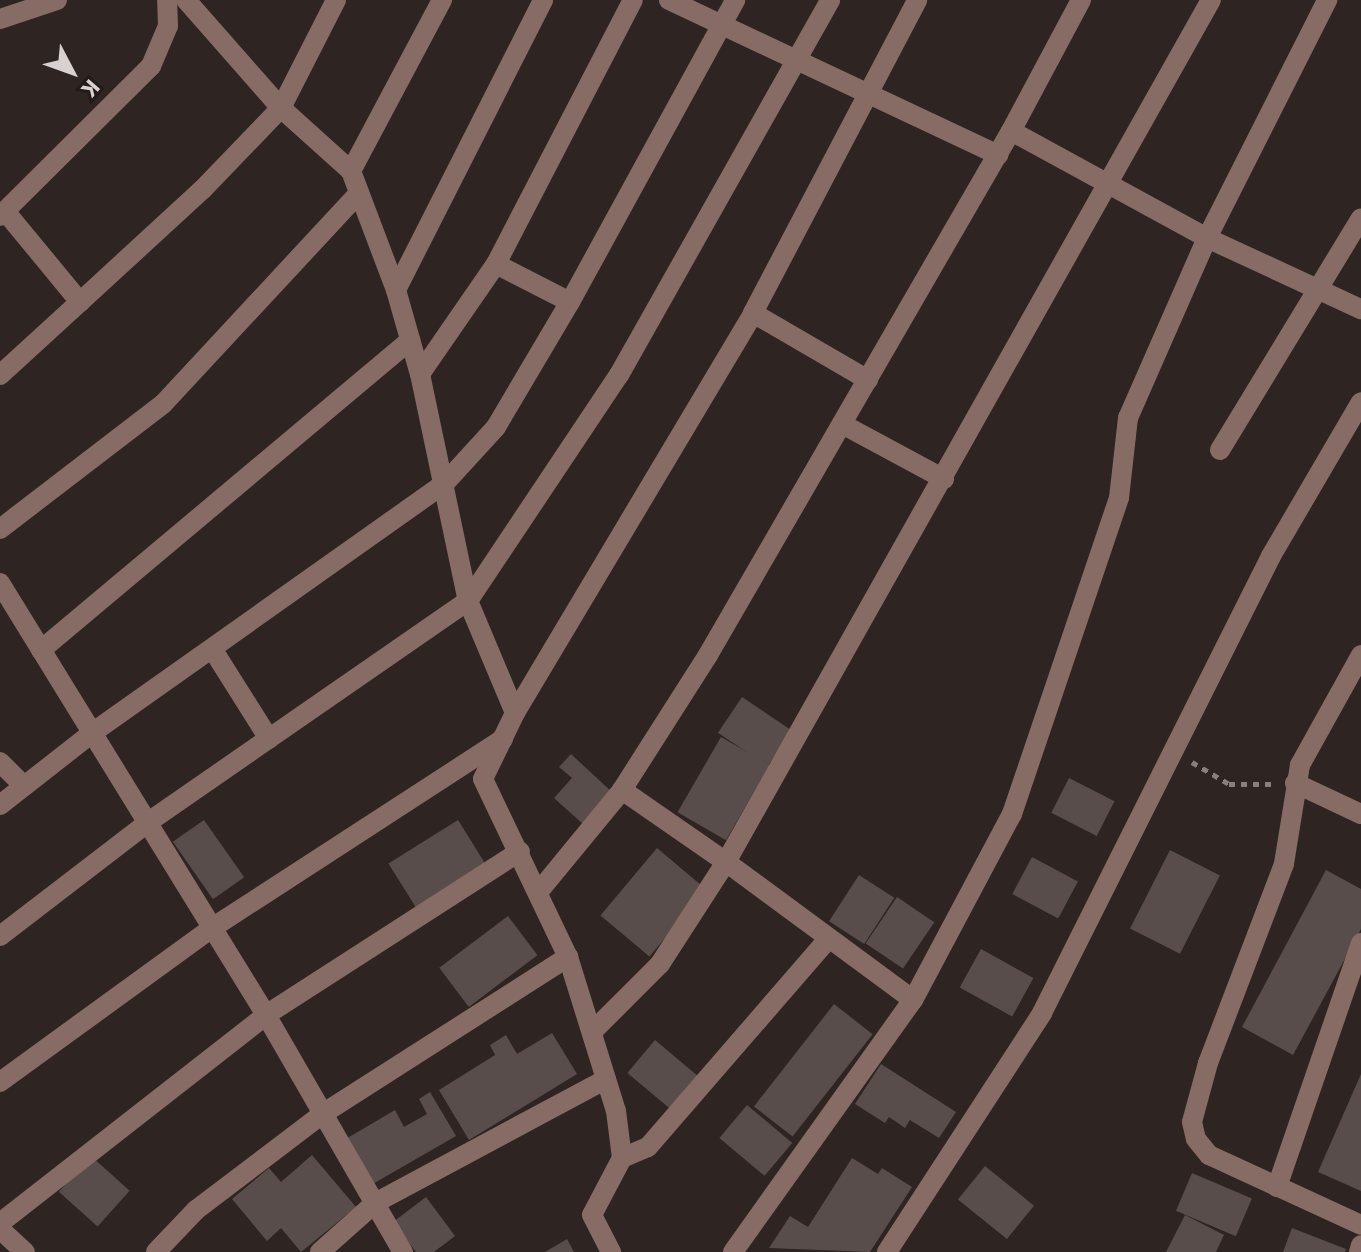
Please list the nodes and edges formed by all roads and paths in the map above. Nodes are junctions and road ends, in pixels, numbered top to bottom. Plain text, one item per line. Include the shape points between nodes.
1 (57, 0) edge
2 (167, 0) edge
3 (186, 0) edge
4 (336, 0) edge
5 (442, 0) edge
6 (543, 0) edge
7 (633, 0) edge
8 (669, 0) edge
9 (735, 0) edge
10 (830, 0) edge
11 (917, 0) edge
12 (1081, 0) edge
13 (1211, 0) edge
14 (1327, 0) edge
15 (0, 19) edge
16 (724, 26) junction
17 (799, 61) junction
18 (867, 94) junction
19 (281, 108) junction
20 (1011, 131) junction
21 (998, 155) junction
22 (351, 171) junction
23 (1107, 187) junction
24 (359, 193) junction
25 (3, 214) edge
26 (1361, 218) edge
27 (1207, 238) junction
28 (496, 264) junction
29 (396, 290) junction
30 (1315, 291) junction
31 (80, 302) junction
32 (570, 302) junction
33 (1361, 309) edge
34 (753, 313) junction
35 (410, 340) junction
36 (420, 374) junction
37 (0, 375) edge
38 (868, 380) junction
39 (1361, 402) edge
40 (842, 424) junction
41 (1220, 450) dead end
42 (944, 479) junction
43 (444, 484) junction
44 (0, 529) edge
45 (0, 583) edge
46 (468, 601) junction
47 (41, 650) junction
48 (213, 650) junction
49 (1361, 655) edge
50 (515, 713) junction
51 (92, 733) junction
52 (269, 739) junction
53 (503, 739) junction
54 (1177, 749) junction
55 (0, 762) edge
56 (1295, 783) junction
57 (24, 786) junction
58 (622, 790) junction
59 (0, 805) edge
60 (1361, 814) edge
61 (147, 823) junction
62 (520, 851) junction
63 (726, 862) junction
64 (540, 890) junction
65 (212, 928) junction
66 (0, 936) edge
67 (829, 938) junction
68 (1361, 943) edge
69 (568, 957) junction
70 (913, 1000) junction
71 (266, 1015) junction
72 (594, 1030) junction
73 (606, 1079) junction
74 (0, 1082) edge
75 (324, 1113) junction
76 (622, 1158) junction
77 (1277, 1187) junction
78 (375, 1203) junction
79 (0, 1223) edge
80 (1361, 1225) edge
81 (0, 1229) edge
82 (1361, 1245) edge
83 (18, 1249) edge
84 (156, 1252) edge
85 (320, 1252) edge
86 (403, 1252) edge
87 (611, 1252) edge
88 (733, 1252) edge
89 (887, 1252) edge
90 (1359, 1252) edge

1 - 15 street
2 - 25 street via 168,26 151,66
3 - 19 street
4 - 19 street
5 - 22 street
6 - 29 street
7 - 28 street
8 - 16 street
9 - 16 street
10 - 17 street
11 - 18 street
12 - 20 street
13 - 23 street
14 - 27 street
16 - 17 street
16 - 32 street
17 - 18 street
17 - 46 street via 619,375
18 - 21 street
18 - 34 street
19 - 22 street
19 - 31 street via 202,190
20 - 21 street
20 - 23 street
21 - 38 street
22 - 24 street
23 - 27 street
23 - 42 street
24 - 29 street
24 - 44 street via 163,404
25 - 31 street
26 - 30 street
27 - 30 street
27 - 70 street via 1128,418 1119,498 1012,814
28 - 32 street
28 - 36 street
29 - 35 street
30 - 33 street
30 - 41 street
31 - 37 street
32 - 43 street via 496,427
34 - 38 street
34 - 50 street
35 - 36 street
35 - 47 street
36 - 43 street
38 - 40 street
39 - 54 street via 1271,556
40 - 42 street
40 - 58 street
42 - 63 street
43 - 46 street
43 - 48 street
45 - 47 street
46 - 50 street
46 - 52 street
47 - 51 street
48 - 51 street
48 - 52 street
49 - 56 street via 1307,746
50 - 53 street
51 - 57 street
51 - 61 street
52 - 61 street
53 - 62 street via 483,779
53 - 65 street
54 - 56 path via 1229,784
54 - 89 street via 1042,1013
55 - 57 street
56 - 60 street
56 - 77 street via 1284,864 1208,1063 1192,1122 1196,1139 1209,1155
57 - 59 street
58 - 63 street
58 - 64 street
61 - 65 street
61 - 66 street
62 - 64 street
62 - 71 street
63 - 67 street
63 - 72 street via 660,964
64 - 69 street
65 - 71 street
65 - 74 street
67 - 70 street
67 - 76 street via 648,1147
68 - 77 street
69 - 72 street
69 - 75 street
70 - 88 street
71 - 75 street
71 - 79 street
72 - 73 street
73 - 76 street
73 - 78 street
75 - 78 street
75 - 84 street via 196,1210
76 - 87 street via 592,1215
77 - 80 street
78 - 85 street
78 - 86 street
81 - 83 street
82 - 90 street

